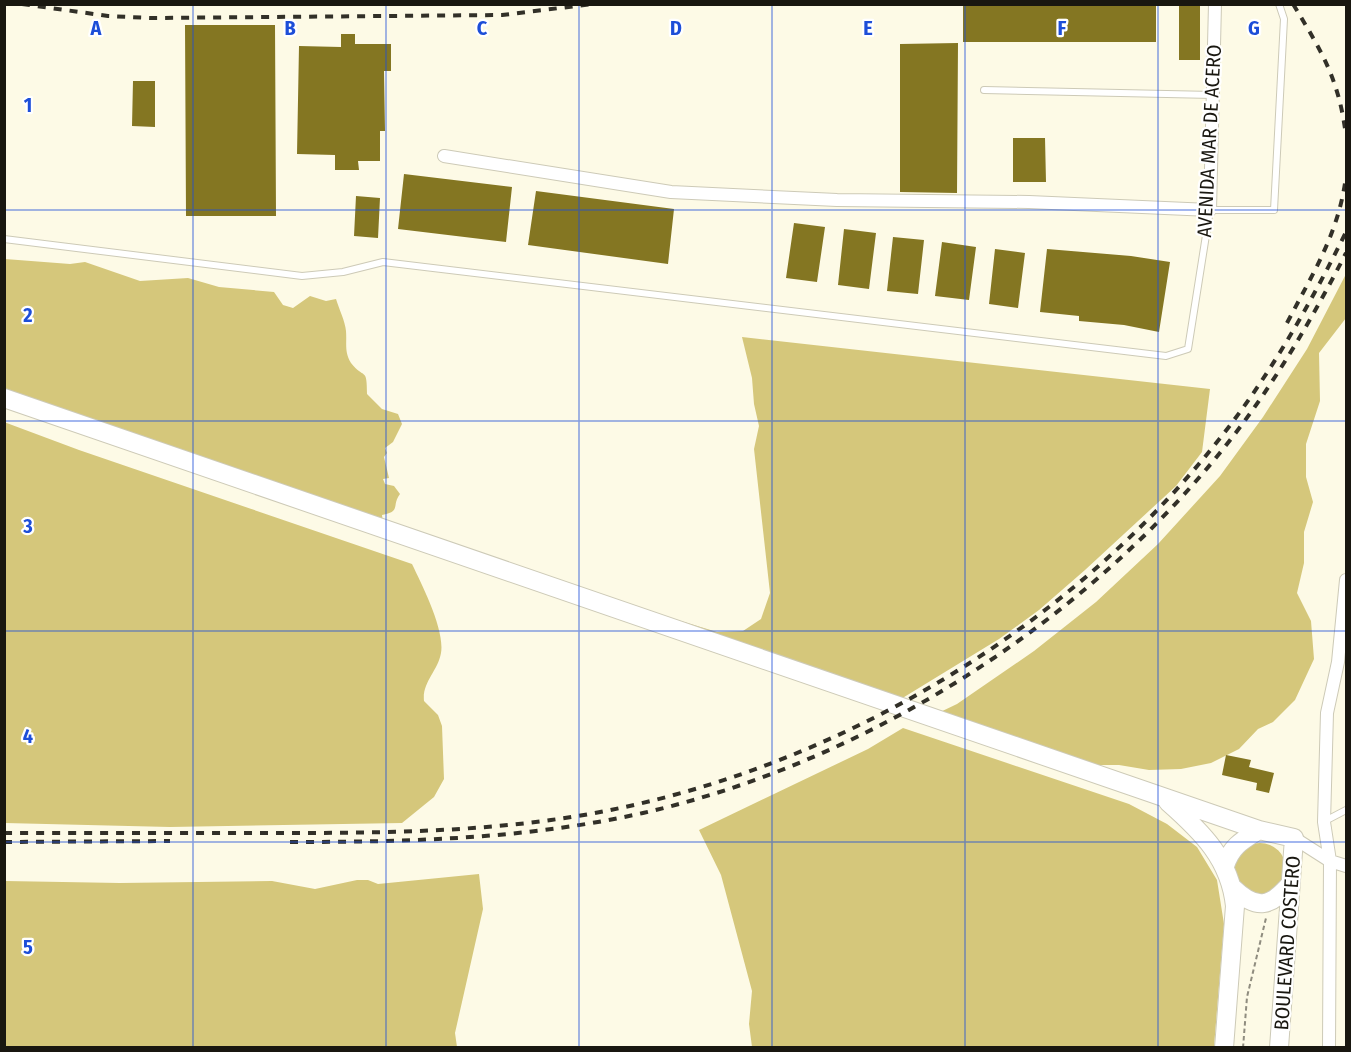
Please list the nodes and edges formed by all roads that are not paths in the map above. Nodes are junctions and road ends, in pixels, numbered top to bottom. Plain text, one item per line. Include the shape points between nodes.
1 (1215, 4) edge
2 (1279, 4) edge
3 (984, 90) dead end
4 (1214, 95) junction
5 (444, 156) dead end
6 (1210, 210) junction
7 (4, 239) edge
8 (4, 398) edge
9 (1347, 580) edge
10 (1160, 795) junction
11 (1347, 810) edge
12 (1324, 822) junction
13 (1259, 830) junction
14 (1294, 838) junction
15 (1330, 861) junction
16 (1225, 866) junction
17 (1347, 866) edge
18 (1291, 883) junction
19 (1233, 888) junction
20 (1224, 1047) edge
21 (1279, 1047) edge
22 (1329, 1047) edge

1 - 4 street, AVENIDA MAR DE ACERO
2 - 6 lane via 1284,19 1274,210
3 - 4 lane
4 - 6 street, AVENIDA MAR DE ACERO
5 - 6 street via 671,192
6 - 7 lane, AVENIDA MAR DE ACERO via 1188,349 1166,356 383,262 343,273 302,276
8 - 10 main road
9 - 12 street via 1338,662 1327,713
10 - 13 main road
10 - 16 main road via 1200,831
11 - 12 lane
12 - 15 street
13 - 14 main road
13 - 16 main road via 1236,844
14 - 15 street
14 - 18 main road, BOULEVARD COSTERO
15 - 17 street
15 - 22 street
16 - 19 main road
18 - 19 main road via 1280,897 1266,903 1242,897
18 - 21 main road, BOULEVARD COSTERO
19 - 20 main road via 1235,906

